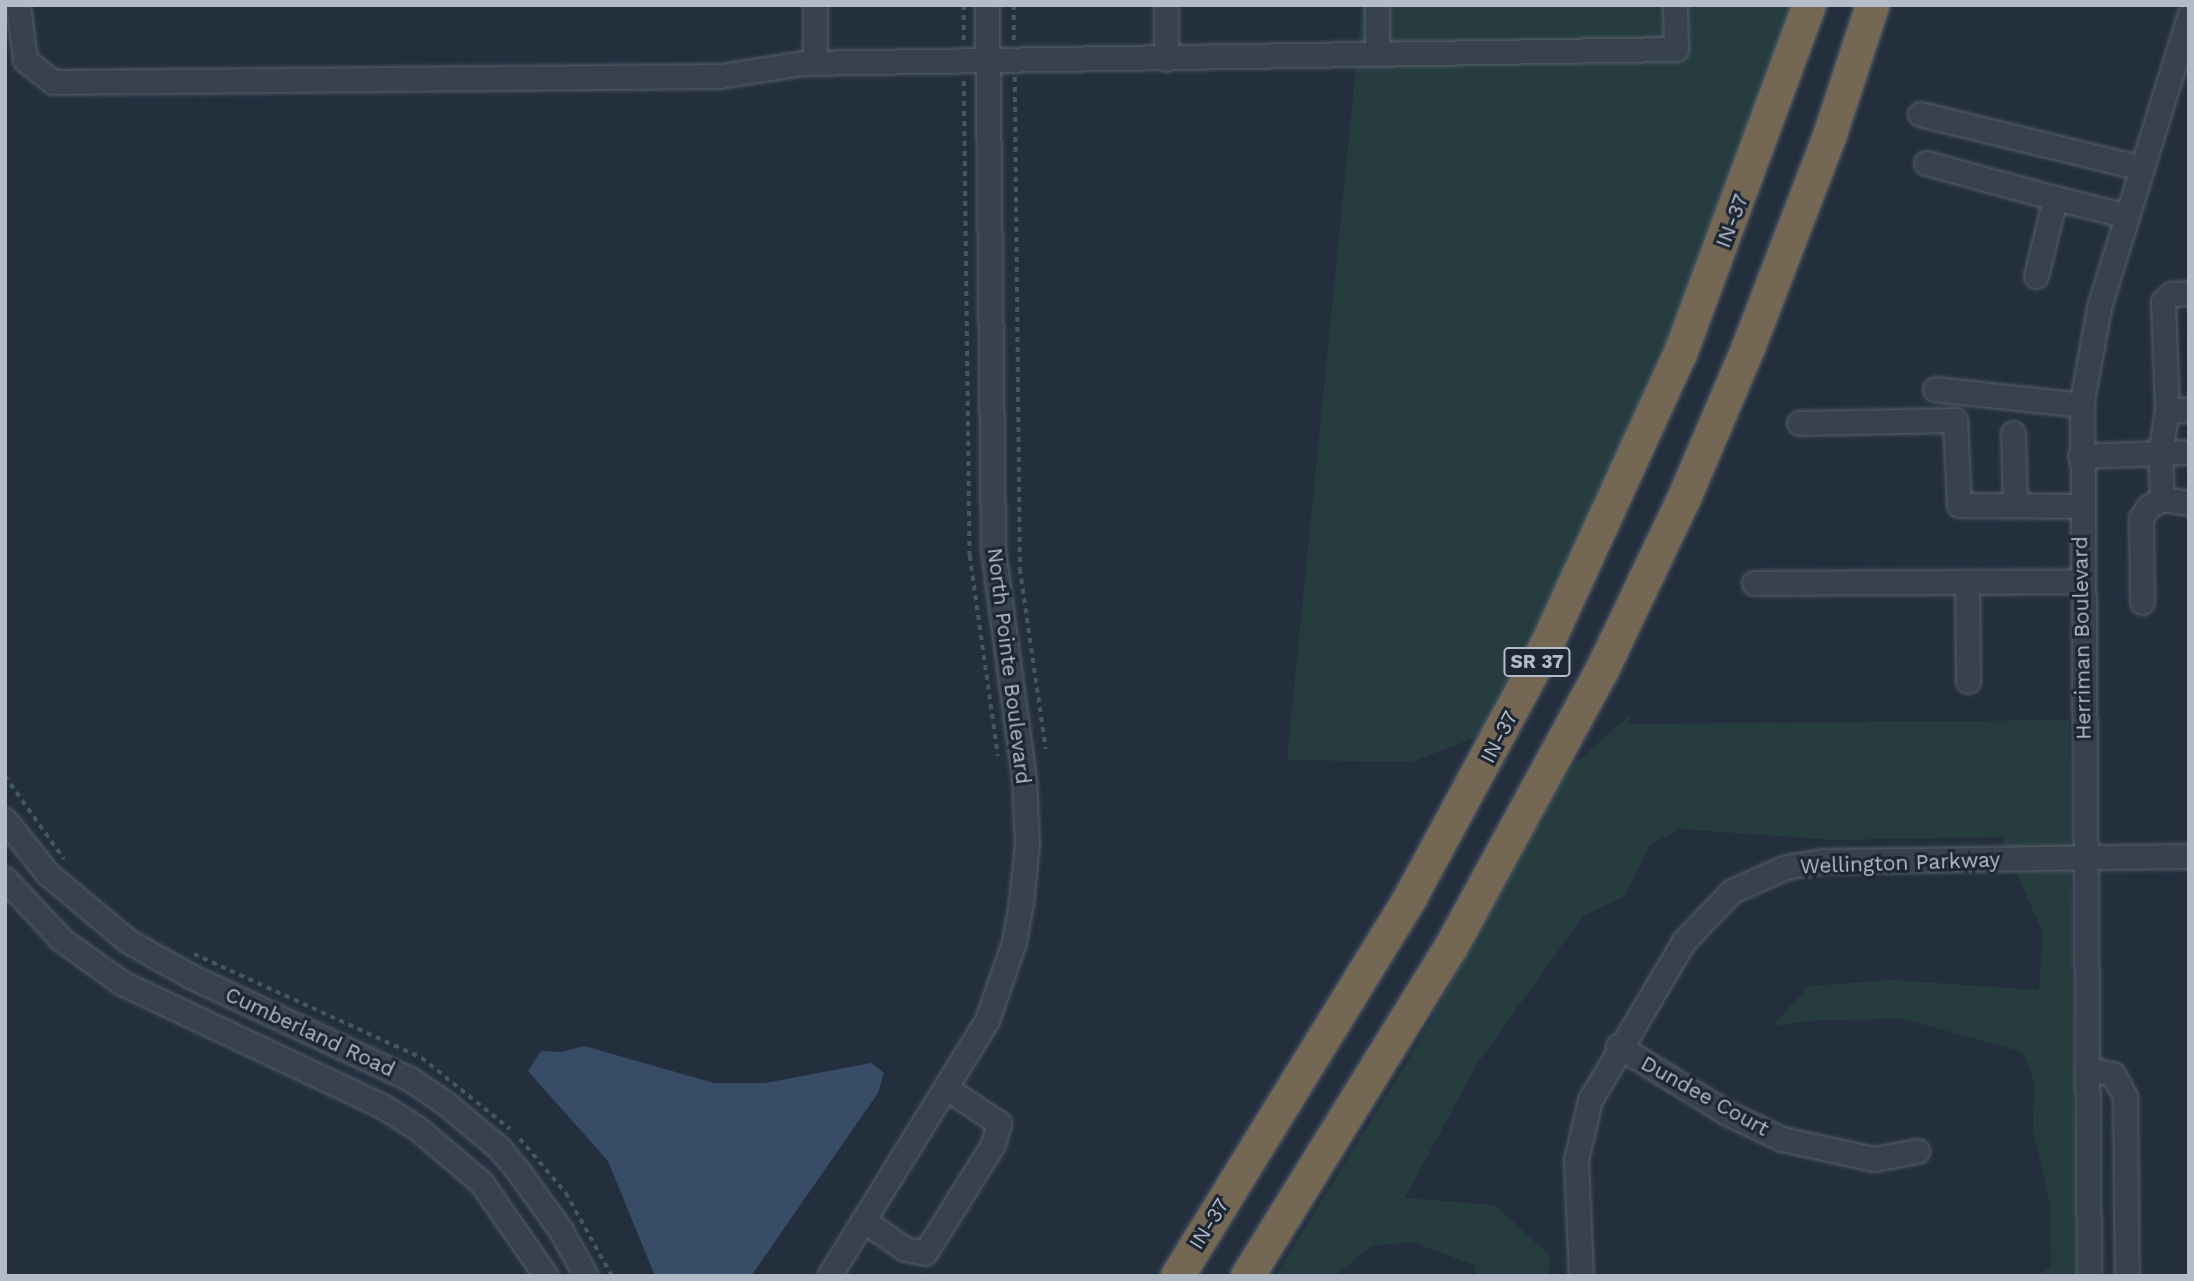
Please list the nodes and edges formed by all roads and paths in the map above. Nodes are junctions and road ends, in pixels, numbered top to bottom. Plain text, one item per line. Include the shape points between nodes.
1 (18, 5) edge
2 (815, 5) edge
3 (987, 5) edge
4 (1014, 5) edge
5 (1166, 5) edge
6 (1377, 5) edge
7 (1675, 5) edge
8 (1809, 5) edge
9 (1872, 5) edge
10 (2189, 16) edge
11 (1377, 54) junction
12 (1166, 59) junction
13 (1014, 61) junction
14 (815, 62) junction
15 (987, 62) junction
16 (1920, 114) dead end
17 (1926, 163) dead end
18 (2142, 168) junction
19 (2055, 198) junction
20 (2127, 216) junction
21 (2036, 276) dead end
22 (2189, 293) edge
23 (1935, 388) dead end
24 (2082, 405) junction
25 (2178, 410) edge
26 (1799, 423) dead end
27 (2013, 433) dead end
28 (2189, 452) edge
29 (2160, 454) junction
30 (2080, 456) junction
31 (2162, 499) junction
32 (2189, 503) edge
33 (2015, 505) junction
34 (2080, 506) junction
35 (1967, 582) junction
36 (2082, 582) junction
37 (1754, 583) dead end
38 (2142, 602) dead end
39 (1968, 681) dead end
40 (1046, 749) dead end
41 (5, 820) edge
42 (2189, 856) edge
43 (2086, 858) junction
44 (5, 879) edge
45 (1618, 1046) junction
46 (2087, 1069) junction
47 (946, 1088) junction
48 (1917, 1151) dead end
49 (863, 1220) junction
50 (546, 1276) edge
51 (586, 1276) edge
52 (829, 1276) edge
53 (1177, 1276) edge
54 (1247, 1276) edge
55 (1581, 1276) edge
56 (2090, 1276) edge
57 (2127, 1276) edge

1 - 14 street via 25,60 53,82 720,76
2 - 14 street
3 - 15 street, North Pointe Boulevard
4 - 13 path
5 - 12 street
6 - 11 street
7 - 11 street via 1676,49
8 - 53 highway, IN-37 / SR 37 via 1680,353 1548,643 1412,895
9 - 54 highway, SR 37 via 1825,145 1748,347 1684,497 1602,669 1451,946
10 - 18 street, Herriman Boulevard
11 - 12 street
12 - 13 street
13 - 15 street
13 - 40 path via 1020,569
14 - 15 street
15 - 47 street, North Pointe Boulevard via 993,549 1024,779 1027,844 1021,904 1002,983 987,1020
16 - 18 street
17 - 19 street
18 - 20 street, Herriman Boulevard
19 - 20 street
19 - 21 street
20 - 24 street, Herriman Boulevard via 2099,307
22 - 25 street via 2171,294 2163,302
23 - 24 street
24 - 30 street, Herriman Boulevard
25 - 29 street
26 - 33 street via 1955,420 1959,505
27 - 33 street
28 - 29 street
29 - 30 street
29 - 31 street
30 - 34 street, Herriman Boulevard
31 - 32 street
31 - 38 street via 2141,518
33 - 34 street
34 - 36 street, Herriman Boulevard
35 - 36 street
35 - 37 street
35 - 39 street
36 - 43 street, Herriman Boulevard
41 - 51 street, Cumberland Road via 48,874 128,941 190,976 410,1079 444,1102 519,1171
42 - 43 street, Wellington Parkway
43 - 45 street, Wellington Parkway via 1825,861 1763,876 1732,891 1704,916
43 - 46 street, Herriman Boulevard
44 - 50 street, Cumberland Road via 62,940 122,983 382,1106 417,1128 488,1189
45 - 48 street, Dundee Court via 1727,1113 1783,1139 1874,1159
45 - 55 street, Wellington Parkway via 1590,1100 1577,1144
46 - 56 street, Herriman Boulevard
46 - 57 street via 2113,1074 2125,1097
47 - 49 street, North Pointe Boulevard
47 - 49 street via 999,1123 993,1143 925,1253 905,1249
49 - 52 street, North Pointe Boulevard

